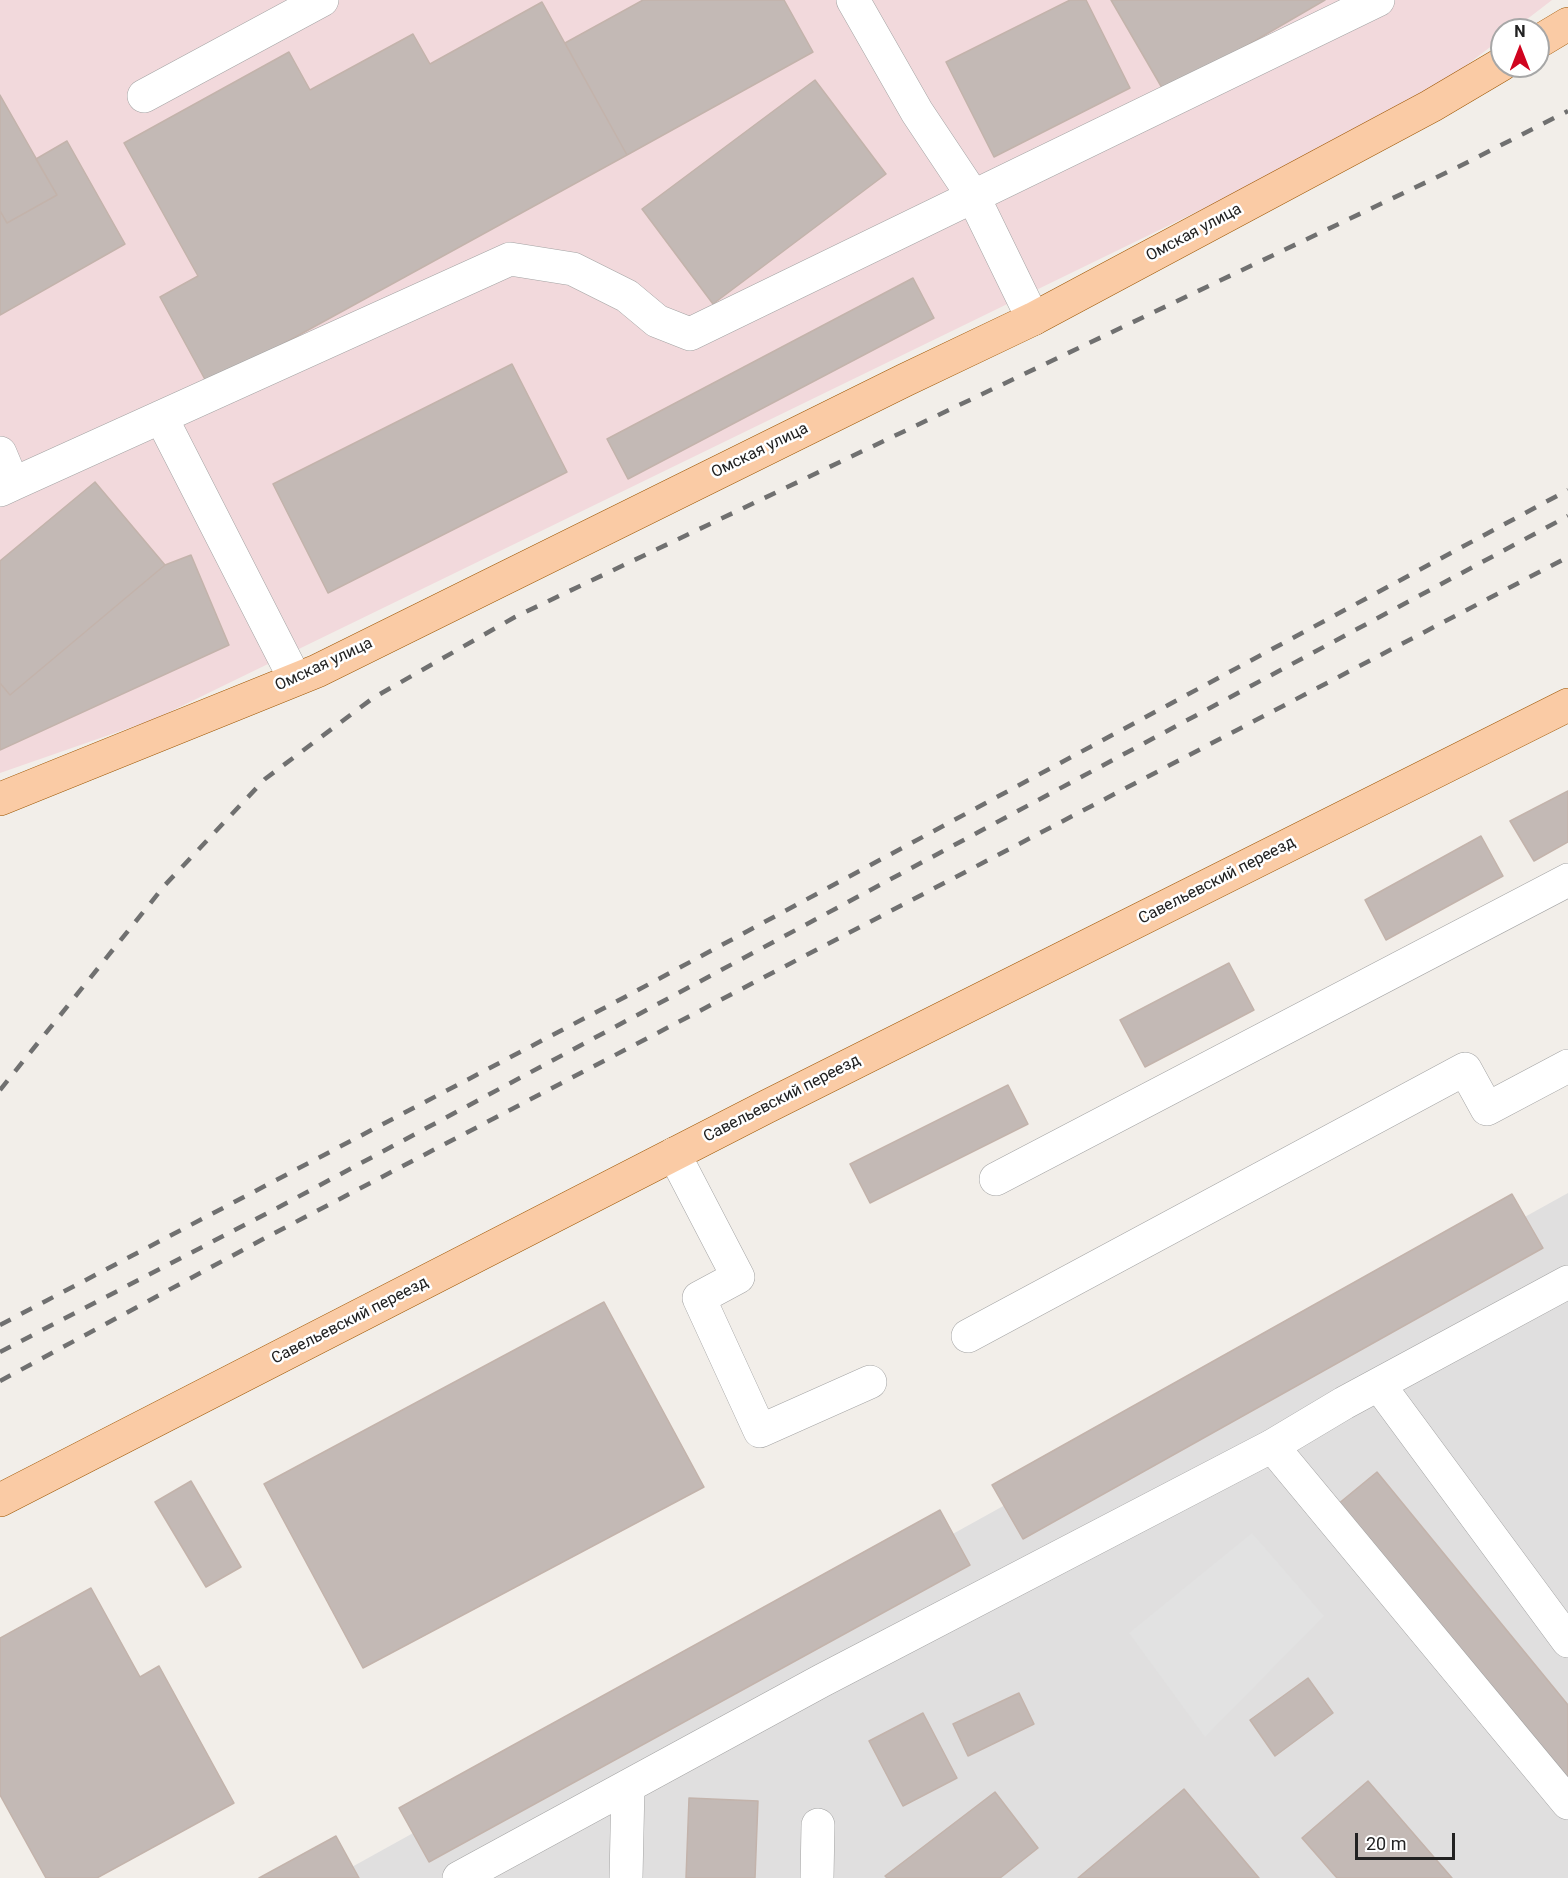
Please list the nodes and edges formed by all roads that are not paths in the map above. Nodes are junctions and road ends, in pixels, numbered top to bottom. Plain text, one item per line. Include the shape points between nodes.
1 (322, 0) edge
2 (853, 0) edge
3 (1378, 0) edge
4 (1568, 24) edge
5 (1550, 35) edge
6 (1490, 71) edge
7 (144, 96) dead end
8 (973, 196) junction
9 (1033, 319) junction
10 (161, 417) junction
11 (0, 453) edge
12 (6, 487) edge
13 (296, 680) junction
14 (1568, 705) edge
15 (0, 800) edge
16 (1568, 880) edge
17 (1568, 1066) edge
18 (674, 1154) junction
19 (996, 1179) dead end
20 (1568, 1282) edge
21 (968, 1336) dead end
22 (870, 1382) dead end
23 (1379, 1385) junction
24 (1272, 1446) junction
25 (0, 1500) edge
26 (1568, 1641) edge
27 (628, 1786) junction
28 (1568, 1803) edge
29 (818, 1825) dead end
30 (459, 1878) edge
31 (626, 1878) edge
32 (817, 1878) edge

1 - 7 street
2 - 8 street via 916,112
3 - 8 street
4 - 5 main road
6 - 9 main road, Омская улица
8 - 9 street
8 - 10 street via 690,334 657,321 627,296 573,269 510,259
9 - 13 main road, Омская улица
10 - 12 street
10 - 13 street
11 - 12 street
13 - 15 main road, Омская улица
14 - 18 main road, Савельевский переезд
16 - 19 street
17 - 21 street via 1487,1108 1465,1069
18 - 22 street via 738,1277 699,1298 760,1431
18 - 25 main road, Савельевский переезд
20 - 23 street
23 - 24 street
23 - 26 street
24 - 27 street
24 - 28 street
27 - 30 street
27 - 31 street
29 - 32 street

